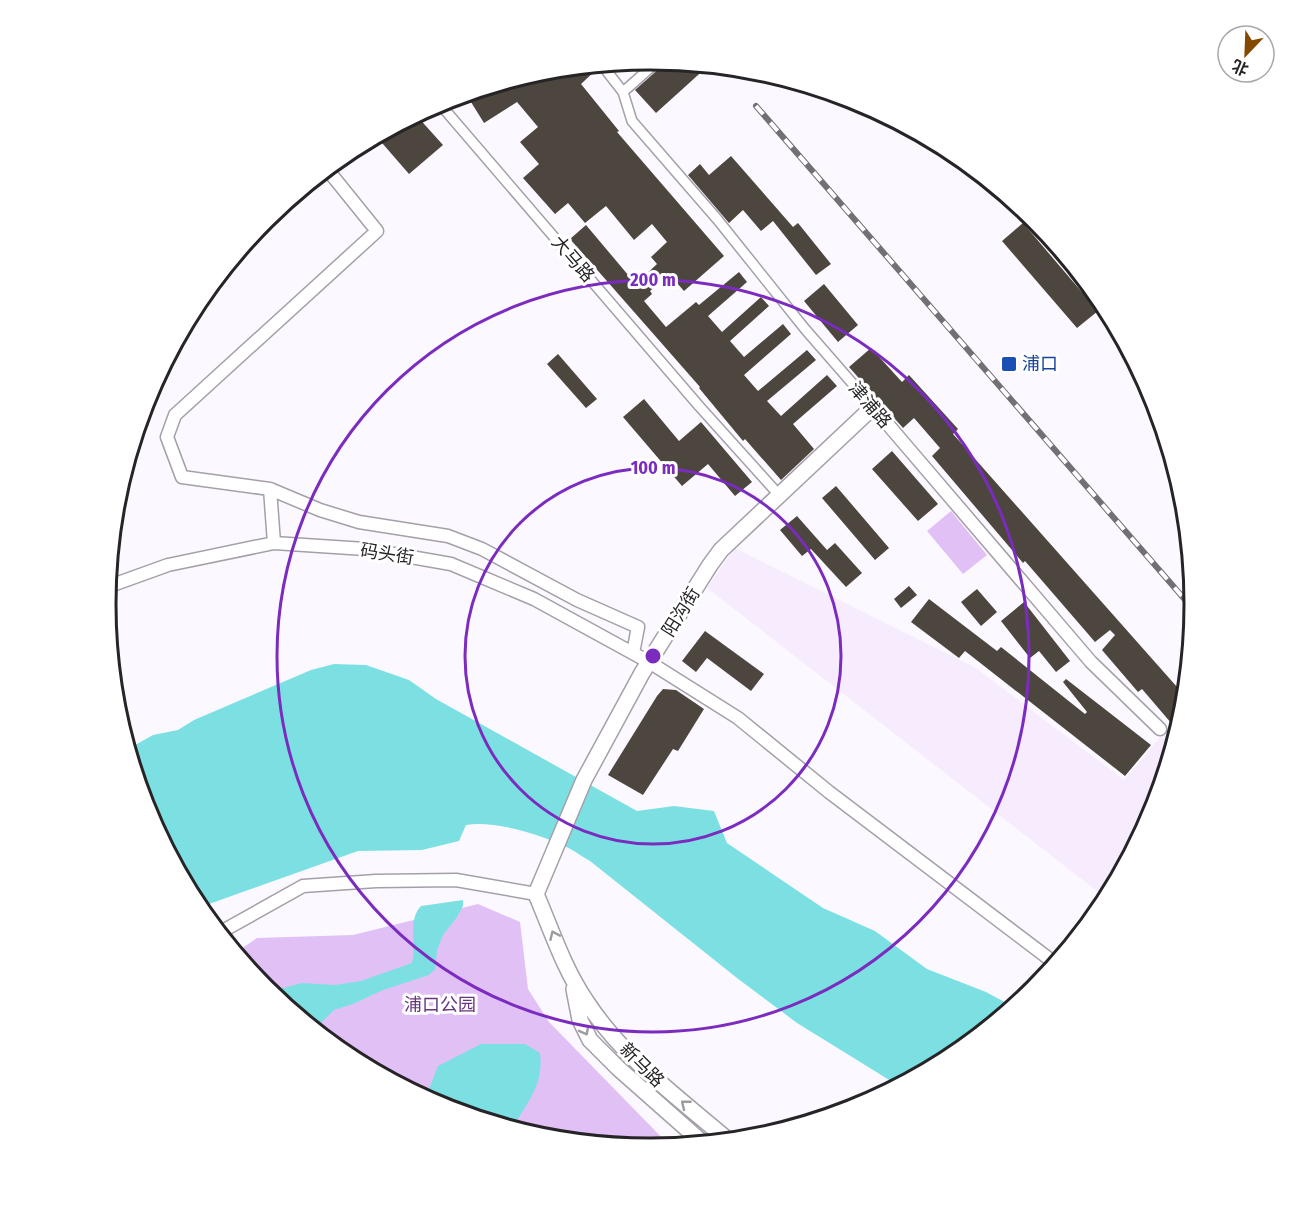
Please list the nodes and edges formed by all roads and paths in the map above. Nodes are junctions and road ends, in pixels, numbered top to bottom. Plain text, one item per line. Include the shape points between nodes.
1 (648, 70) edge
2 (608, 73) edge
3 (623, 92) junction
4 (446, 111) edge
5 (332, 176) edge
6 (873, 407) junction
7 (270, 489) junction
8 (779, 495) junction
9 (274, 543) junction
10 (117, 584) edge
11 (633, 653) junction
12 (649, 662) junction
13 (1160, 729) dead end
14 (536, 894) junction
15 (226, 929) edge
16 (1049, 959) edge
17 (571, 974) junction
18 (721, 1134) edge
19 (696, 1136) edge

1 - 3 street
2 - 3 street, 津浦路
3 - 6 street, 津浦路 via 632,121
4 - 8 street, 大马路
5 - 7 street via 377,231 175,415 167,437 182,477
6 - 8 street, 阳沟街
6 - 13 street, 津浦路 via 1091,662
7 - 9 street
7 - 11 street via 349,519 448,536 482,549 577,600 638,627
8 - 12 street, 阳沟街 via 721,550
9 - 10 street, 码头街 via 168,565
9 - 11 street, 码头街 via 365,549 451,564 534,598
11 - 12 street, 码头街
12 - 14 street, 阳沟街 via 584,780
12 - 16 street, 码头街 via 738,718
14 - 15 street via 456,880 303,886
17 -> 14 street, 新马路
18 -> 17 street, 新马路 via 667,1089 603,1026
17 -> 19 street, 新马路 via 580,1020 590,1040

